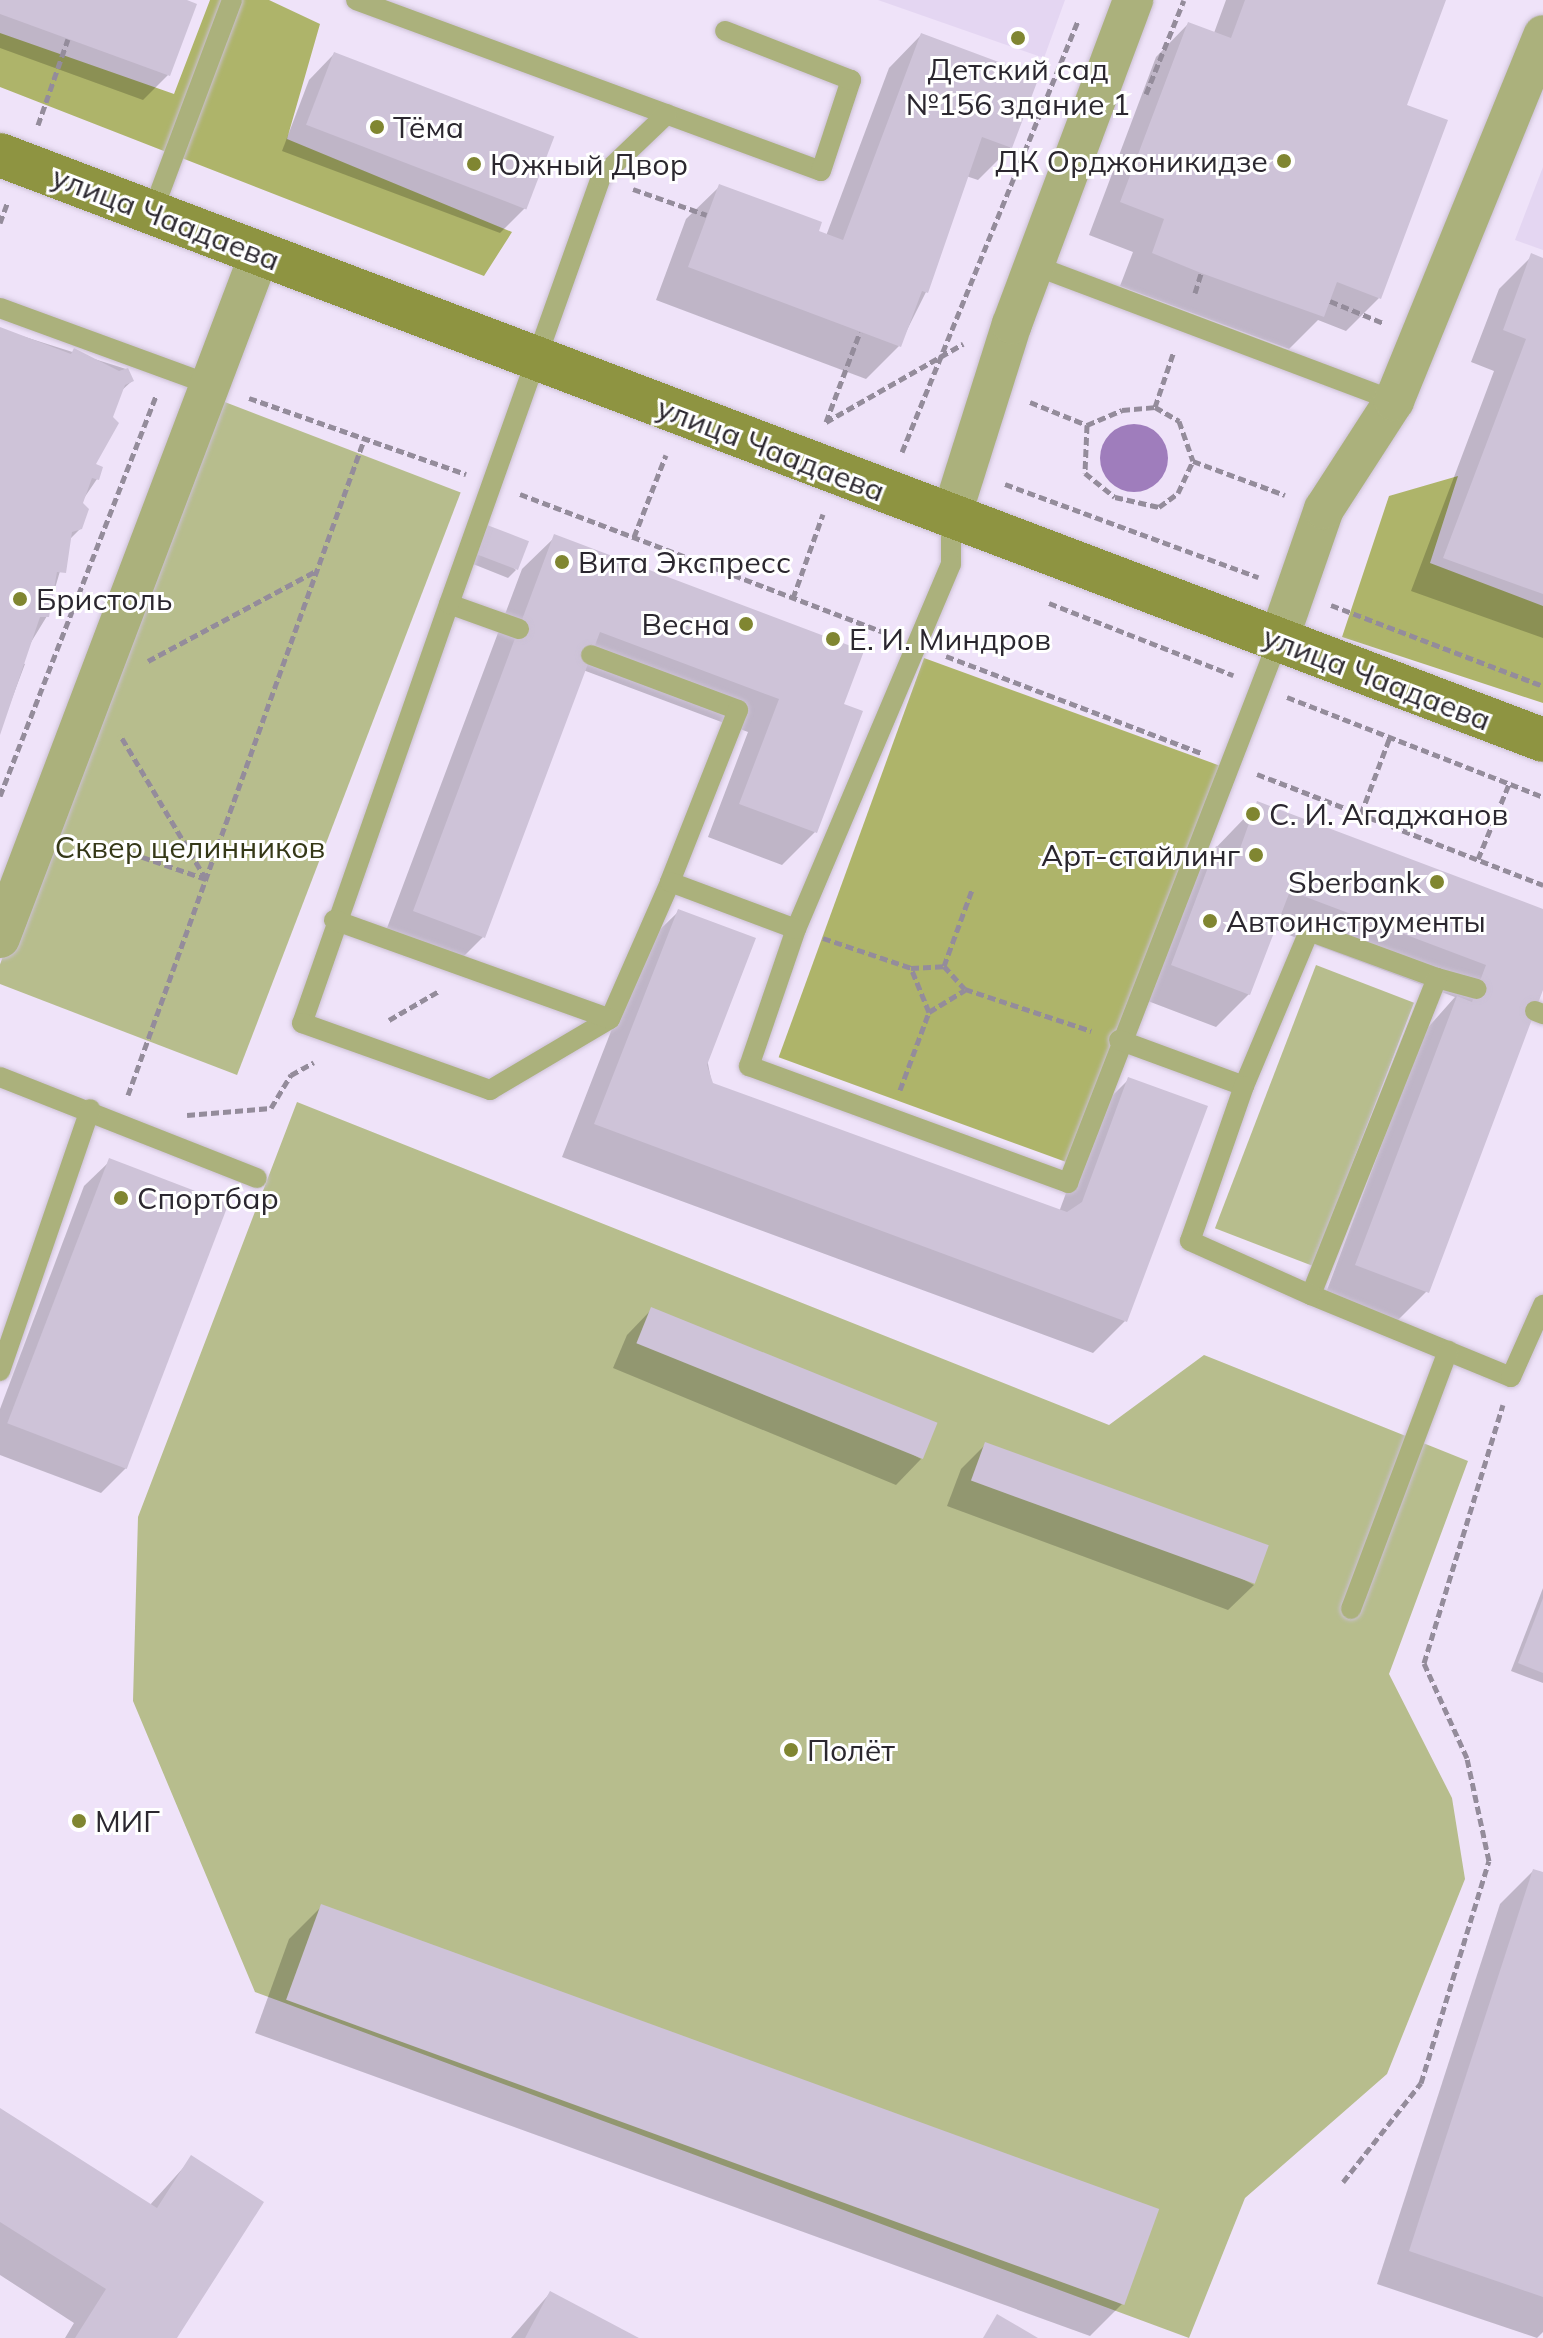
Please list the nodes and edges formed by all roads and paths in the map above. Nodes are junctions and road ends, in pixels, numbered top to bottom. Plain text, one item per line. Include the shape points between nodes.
1 (232, 0) edge
2 (356, 0) edge
3 (1133, 0) edge
4 (1080, 15) dead end
5 (725, 31) dead end
6 (1543, 35) edge
7 (667, 114) junction
8 (0, 155) edge
9 (601, 177) junction
10 (152, 213) junction
11 (707, 215) dead end
12 (260, 253) junction
13 (1033, 265) junction
14 (1330, 301) dead end
15 (0, 308) edge
16 (1012, 324) junction
17 (1398, 330) dead end
18 (860, 332) dead end
19 (942, 353) junction
20 (536, 359) junction
21 (166, 368) junction
22 (210, 385) junction
23 (991, 386) junction
24 (1394, 401) junction
25 (1087, 425) junction
26 (365, 437) junction
27 (902, 453) dead end
28 (666, 455) dead end
29 (1193, 461) junction
30 (492, 484) junction
31 (1324, 509) junction
32 (951, 517) junction
33 (634, 537) junction
34 (317, 571) junction
35 (1296, 592) junction
36 (449, 604) junction
37 (519, 629) dead end
38 (1278, 641) junction
39 (919, 646) junction
40 (591, 655) dead end
41 (1543, 686) edge
42 (94, 691) junction
43 (1390, 737) dead end
44 (1543, 740) edge
45 (1232, 765) junction
46 (1509, 784) dead end
47 (0, 796) edge
48 (1361, 814) junction
49 (108, 845) dead end
50 (1478, 859) junction
51 (206, 879) junction
52 (670, 882) junction
53 (1543, 885) edge
54 (972, 890) dead end
55 (334, 920) junction
56 (796, 929) junction
57 (0, 938) edge
58 (944, 966) junction
59 (911, 968) junction
60 (1437, 978) junction
61 (965, 989) junction
62 (1477, 989) dead end
63 (929, 1012) junction
64 (610, 1019) junction
65 (1119, 1040) junction
66 (291, 1075) dead end
67 (0, 1077) edge
68 (1244, 1086) junction
69 (90, 1109) junction
70 (890, 1117) junction
71 (119, 1120) junction
72 (257, 1178) dead end
73 (1311, 1295) junction
74 (1543, 1305) edge
75 (1448, 1351) junction
76 (0, 1371) edge
77 (1511, 1377) junction
78 (1351, 1609) dead end
79 (1343, 2182) dead end

1 - 10 lane
2 - 7 lane
3 - 13 street
4 - 19 path
5 - 7 lane via 851,80 821,171
6 - 24 street
7 - 9 lane
8 - 10 street, улица Чаадаева
9 - 11 path
9 - 20 lane
10 - 12 street, улица Чаадаева
12 - 20 street, улица Чаадаева
12 - 22 street
13 - 16 street
13 - 24 lane
14 - 17 path
15 - 21 lane
16 - 19 path
16 - 23 street
18 - 19 path via 825,423
19 - 27 path
20 - 30 lane
20 - 32 street, улица Чаадаева
21 - 22 lane
21 - 47 path
22 - 26 path
22 - 42 street
23 - 25 path
23 - 32 street
24 - 31 street
25 - 29 path via 1122,410 1155,407 1179,421
25 - 29 path via 1085,473 1115,497 1159,507 1178,493
26 - 30 path
26 - 34 path
28 - 33 path
29 - 31 path
30 - 33 path
30 - 36 lane
31 - 35 street
32 - 38 street, улица Чаадаева
32 - 39 lane via 951,564
33 - 39 path
34 - 42 path
34 - 51 path
35 - 38 street
35 - 41 path
36 - 37 lane
36 - 55 lane
38 - 44 street, улица Чаадаева
38 - 45 lane
39 - 45 path
39 - 56 lane
40 - 52 lane via 738,710
42 - 51 path
42 - 57 street
43 - 48 path
45 - 48 path
45 - 65 lane
46 - 50 path
48 - 50 path
49 - 51 path
50 - 53 path
51 - 71 path
52 - 56 lane
52 - 64 lane
54 - 58 path
55 - 64 lane
55 - 64 lane via 302,1023 314,1028 490,1090
56 - 59 path
56 - 70 lane via 749,1066
58 - 59 path
58 - 61 path
59 - 63 path
60 - 62 lane
60 - 68 lane via 1309,931
60 - 73 lane
61 - 63 path
61 - 65 path
63 - 70 path
65 - 68 lane
65 - 70 lane via 1068,1183
66 - 71 path via 271,1108
67 - 69 lane
68 - 73 lane via 1190,1241
69 - 71 lane
69 - 76 lane
71 - 72 lane
73 - 75 lane
74 - 77 lane
75 - 77 lane
75 - 78 lane
77 - 79 path via 1424,1663 1467,1758 1489,1861 1421,2083

